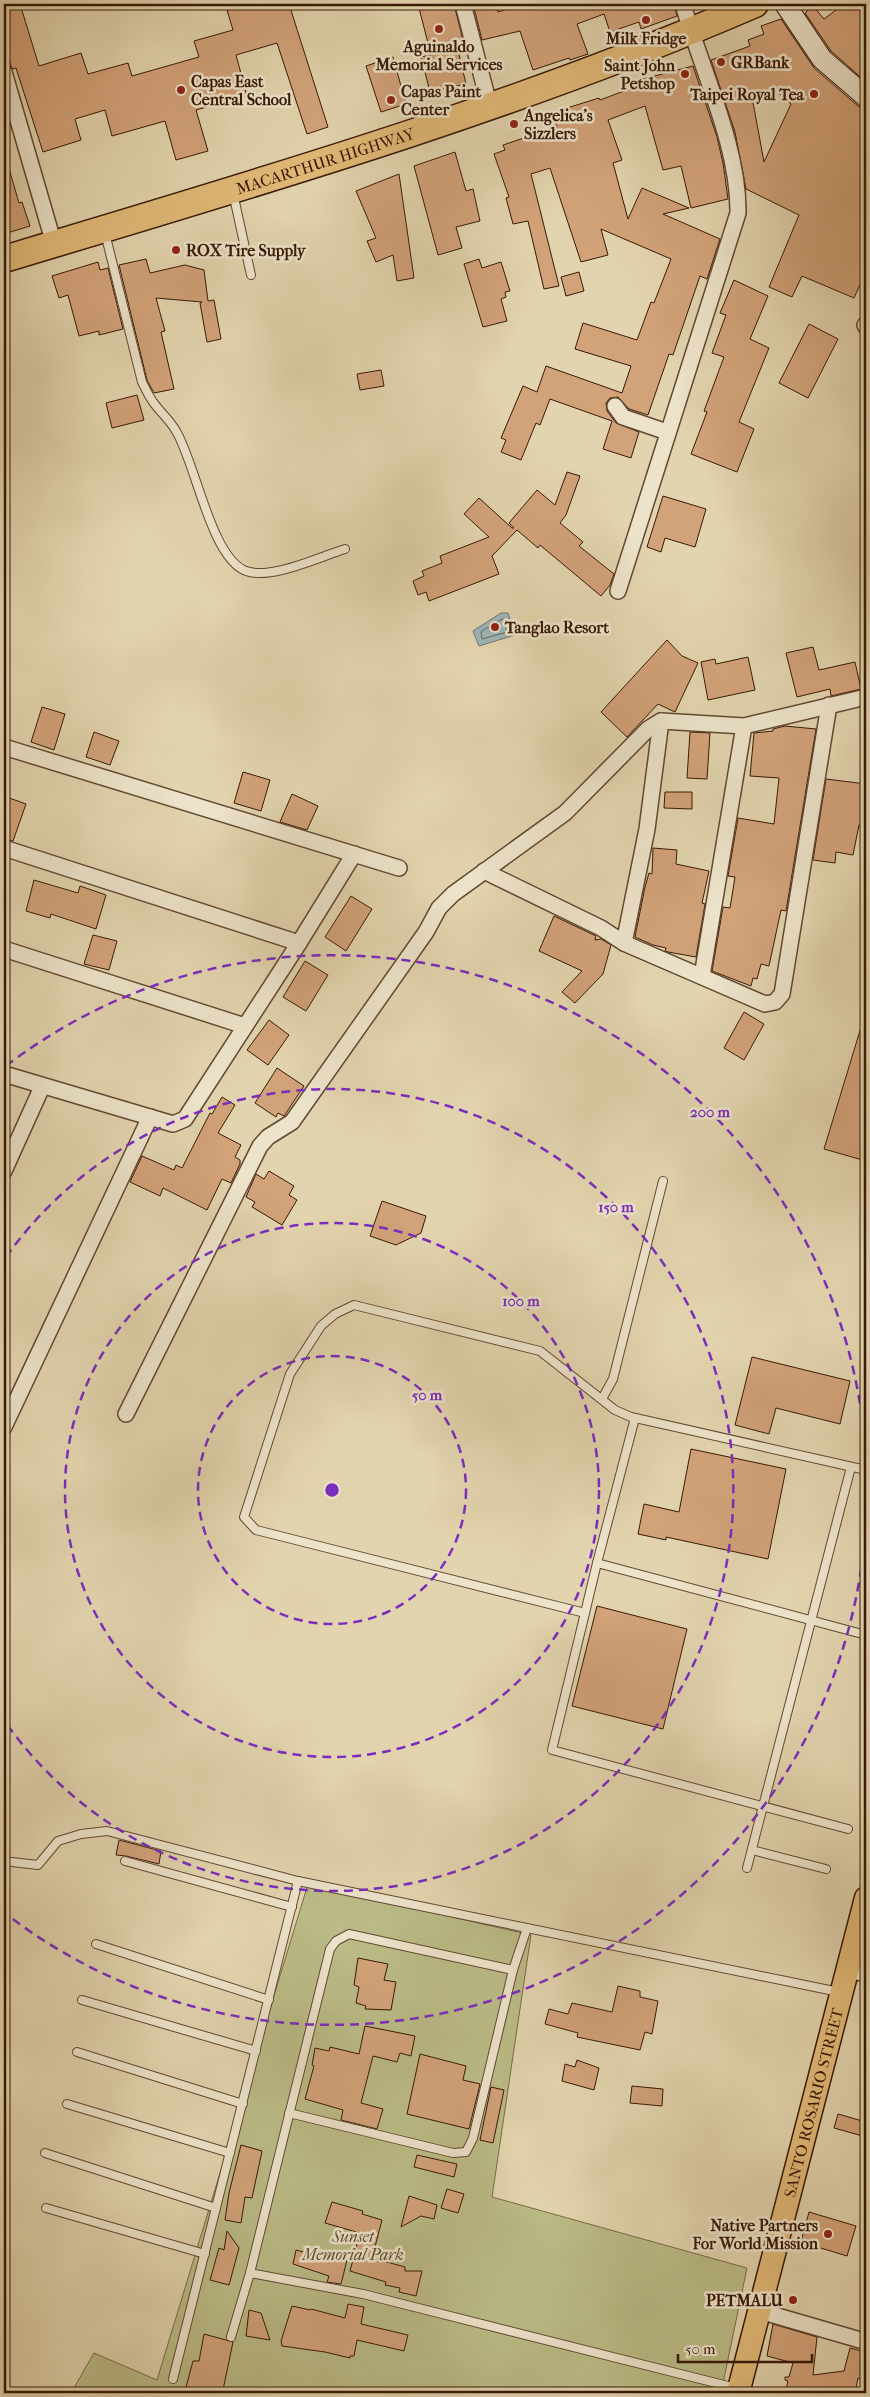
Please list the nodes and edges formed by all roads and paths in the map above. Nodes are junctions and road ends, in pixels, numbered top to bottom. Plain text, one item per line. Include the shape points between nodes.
1 (463, 4) edge
2 (683, 4) edge
3 (755, 4) edge
4 (785, 4) edge
5 (691, 32) junction
6 (5, 81) edge
7 (866, 98) edge
8 (490, 108) junction
9 (232, 189) junction
10 (104, 228) junction
11 (54, 244) junction
12 (4, 259) edge
13 (251, 274) dead end
14 (615, 406) dead end
15 (667, 432) junction
16 (345, 549) dead end
17 (618, 591) dead end
18 (866, 697) edge
19 (829, 705) junction
20 (661, 721) junction
21 (744, 726) junction
22 (4, 747) edge
23 (4, 848) edge
24 (354, 854) junction
25 (400, 868) dead end
26 (484, 871) junction
27 (624, 943) junction
28 (299, 944) junction
29 (4, 950) edge
30 (702, 976) junction
31 (245, 1026) junction
32 (4, 1074) edge
33 (42, 1087) junction
34 (150, 1117) junction
35 (4, 1171) edge
36 (663, 1181) dead end
37 (602, 1399) junction
38 (126, 1414) dead end
39 (635, 1418) junction
40 (4, 1427) edge
41 (851, 1467) junction
42 (866, 1470) edge
43 (596, 1563) junction
44 (584, 1613) junction
45 (811, 1622) junction
46 (866, 1636) edge
47 (763, 1806) junction
48 (848, 1829) dead end
49 (752, 1850) junction
50 (125, 1861) dead end
51 (12, 1862) dead end
52 (747, 1868) dead end
53 (826, 1869) dead end
54 (298, 1881) junction
55 (866, 1898) edge
56 (292, 1907) junction
57 (527, 1928) junction
58 (96, 1944) dead end
59 (513, 1970) junction
60 (857, 1972) edge
61 (842, 1993) junction
62 (82, 2000) dead end
63 (269, 2000) junction
64 (256, 2051) junction
65 (77, 2052) dead end
66 (67, 2104) dead end
67 (243, 2104) junction
68 (288, 2113) junction
69 (45, 2153) dead end
70 (230, 2153) junction
71 (46, 2208) dead end
72 (216, 2208) junction
73 (205, 2254) junction
74 (250, 2273) junction
75 (760, 2311) junction
76 (231, 2337) dead end
77 (860, 2340) dead end
78 (173, 2379) dead end
79 (739, 2391) edge

1 - 8 street
2 - 5 street
3 - 5 highway, MACARTHUR HIGHWAY
4 - 7 street via 822,59
5 - 8 highway, MACARTHUR HIGHWAY
5 - 15 street via 725,133 738,195 738,213
6 - 11 street
8 - 9 highway, MACARTHUR HIGHWAY
9 - 10 highway, MACARTHUR HIGHWAY
9 - 13 lane
10 - 11 highway, MACARTHUR HIGHWAY
10 - 16 lane via 142,382 152,401 176,430 190,458 221,547 246,571 268,574
11 - 12 highway, MACARTHUR HIGHWAY
14 - 15 street via 623,417
15 - 17 street
18 - 19 street
19 - 21 street
19 - 30 street via 782,994 775,1002 765,1004
20 - 21 street
20 - 26 street via 648,729 565,813
20 - 27 street via 647,829
21 - 30 street
22 - 24 street
23 - 28 street
24 - 25 street
24 - 28 street
26 - 27 street via 601,928
26 - 38 street via 439,908 426,932 292,1122 260,1146
27 - 30 street
28 - 31 street
29 - 31 street
31 - 34 street via 185,1119 173,1124
32 - 33 street
33 - 34 street
33 - 35 street
34 - 40 street
36 - 37 lane via 613,1379
37 - 39 lane via 615,1410
37 - 44 lane via 540,1351 354,1305 335,1314 321,1326 290,1374 244,1517 256,1530
39 - 41 lane
39 - 43 lane
41 - 42 lane
41 - 45 lane
43 - 44 lane
43 - 45 lane
44 - 47 lane via 552,1750
45 - 46 lane
45 - 47 lane
47 - 48 lane
47 - 49 lane
49 - 52 lane
49 - 53 lane
50 - 56 lane
51 - 54 lane via 38,1865 58,1841 107,1830
54 - 56 lane
54 - 57 lane
55 - 60 main road, SANTO ROSARIO STREET
56 - 63 lane
57 - 59 lane
57 - 61 lane
58 - 63 lane
59 - 68 lane via 376,1939 349,1934 343,1936 330,1948
59 - 68 lane via 473,2138 466,2152 453,2153
60 - 61 main road, SANTO ROSARIO STREET
61 - 75 main road, SANTO ROSARIO STREET
62 - 64 lane
63 - 64 lane
64 - 67 lane
65 - 67 lane
66 - 70 lane
67 - 70 lane
68 - 74 lane
69 - 72 lane
70 - 72 lane
71 - 73 lane
72 - 73 lane
73 - 78 lane
74 - 76 lane
74 - 79 lane via 363,2294
75 - 77 street
75 - 79 main road, SANTO ROSARIO STREET

